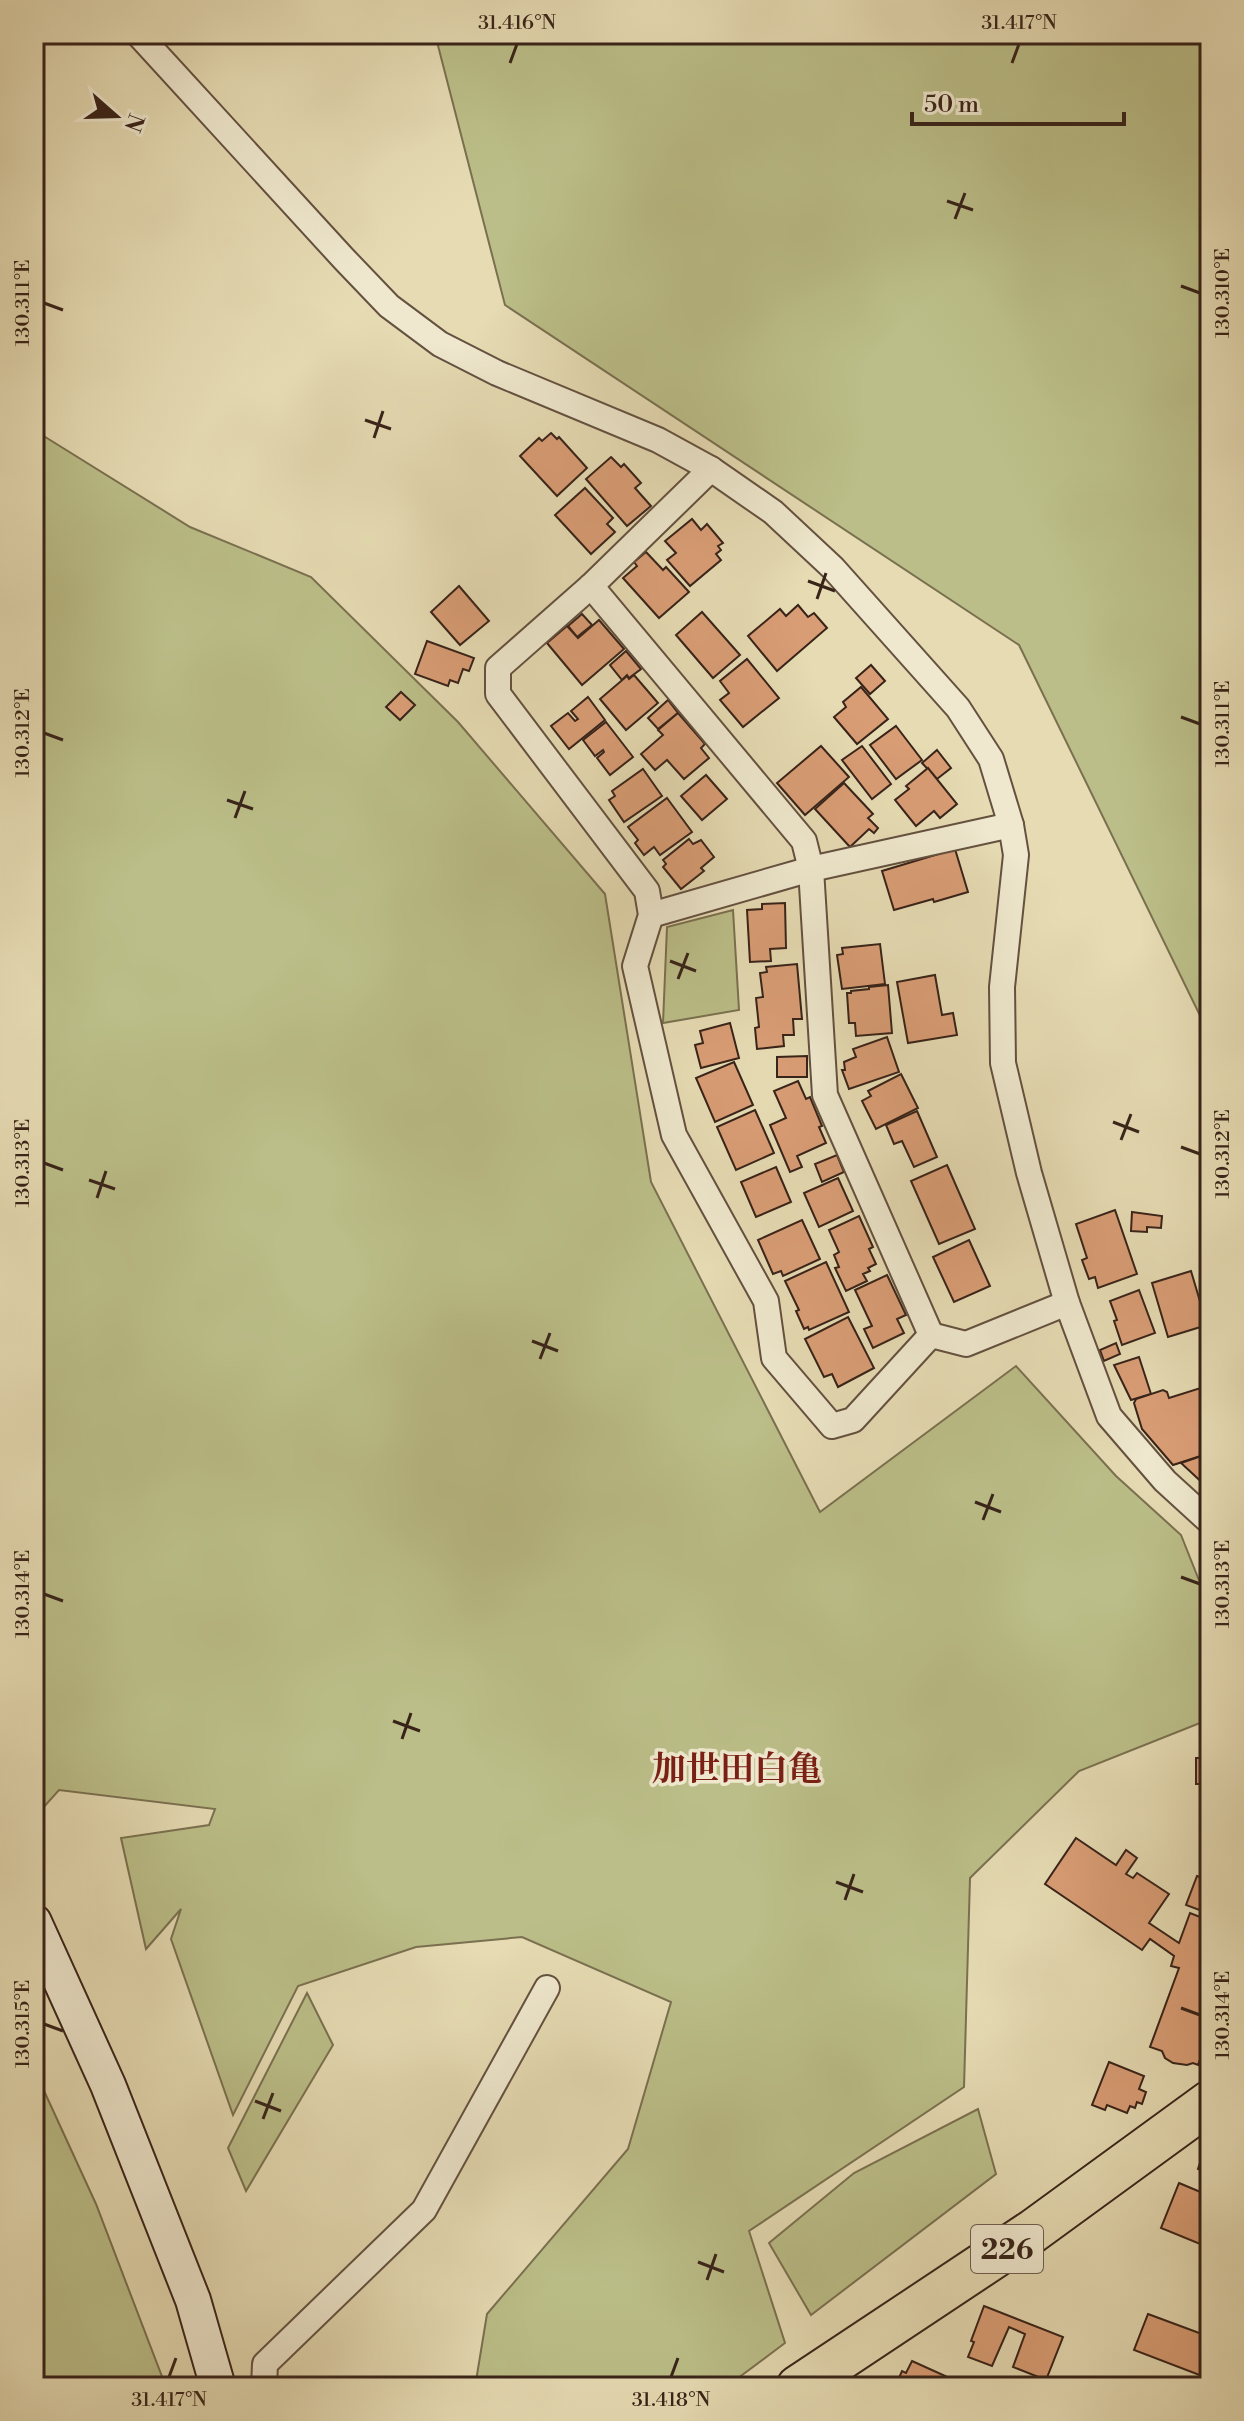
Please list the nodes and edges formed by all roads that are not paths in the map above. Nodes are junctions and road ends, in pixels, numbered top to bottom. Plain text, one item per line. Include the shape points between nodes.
1 (138, 34) edge
2 (711, 469) junction
3 (591, 586) junction
4 (1011, 825) junction
5 (811, 869) junction
6 (651, 915) junction
7 (1067, 1303) junction
8 (931, 1335) junction
9 (1210, 1522) edge
10 (34, 1922) edge
11 (547, 1988) dead end
12 (1210, 2102) edge
13 (218, 2387) edge
14 (264, 2387) edge
15 (798, 2387) edge

1 - 2 street via 389,306 440,344 497,373 658,440
2 - 3 street
2 - 4 street via 773,512 833,568 958,708 991,759
3 - 5 street via 804,841
3 - 6 street via 498,668 498,694 647,891
4 - 5 street
4 - 7 street via 1016,855 1002,987 1003,1063
5 - 6 street
5 - 8 street via 825,1095
6 - 8 street via 635,966 674,1135 766,1301 774,1358 832,1426 853,1420
7 - 8 street via 966,1344
7 - 9 street via 1109,1416 1165,1481
10 - 13 street via 108,2085 193,2300
11 - 14 street via 424,2210 265,2364
12 - 15 highway, 226 via 1033,2231

